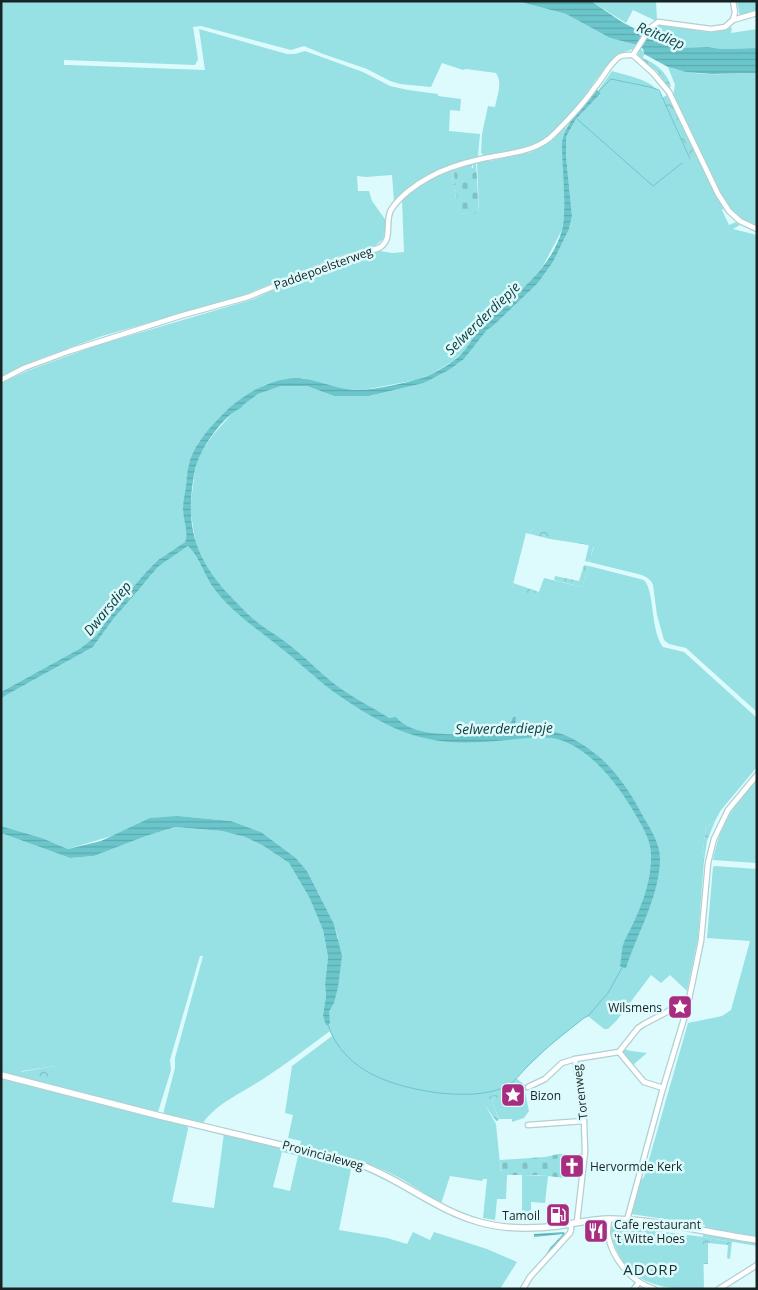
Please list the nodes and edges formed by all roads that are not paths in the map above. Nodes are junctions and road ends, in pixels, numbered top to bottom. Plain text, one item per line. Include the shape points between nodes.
1 (733, 1) edge
2 (757, 13) edge
3 (733, 20) junction
4 (633, 56) junction
5 (757, 230) edge
6 (1, 380) edge
7 (757, 775) edge
8 (686, 1004) junction
9 (618, 1052) junction
10 (575, 1059) junction
11 (1, 1075) edge
12 (528, 1087) dead end
13 (662, 1088) junction
14 (584, 1122) junction
15 (528, 1125) dead end
16 (609, 1219) junction
17 (628, 1220) junction
18 (574, 1223) junction
19 (757, 1240) edge
20 (757, 1265) edge
21 (639, 1282) junction
22 (523, 1289) edge
23 (634, 1289) edge
24 (654, 1289) edge
25 (719, 1289) edge

1 - 3 street
2 - 3 street
3 - 4 street via 725,27 706,29 660,22 652,26
4 - 5 street via 669,92 729,211 743,224
4 - 6 street, Paddepoelsterweg via 622,55 615,60 594,89 544,142 518,152 454,166 412,189 392,209 387,239 379,248 248,297 70,351
7 - 8 street via 725,815 711,846 701,941
8 - 9 street via 677,1004 638,1028
8 - 13 street
9 - 10 street, Torenweg
9 - 13 street via 644,1082
10 - 12 street via 562,1063 545,1079
10 - 14 street, Torenweg
11 - 18 main road, Provincialeweg via 356,1163 382,1173 454,1214 480,1223 526,1228
13 - 17 street
14 - 15 street
14 - 18 street, Torenweg via 586,1156
16 - 17 main road, Provincialeweg
16 - 18 main road, Provincialeweg
16 - 21 street via 608,1234 613,1251
17 - 19 main road, Provincialeweg
18 - 22 street via 570,1233
20 - 25 street
21 - 23 street
21 - 24 street

